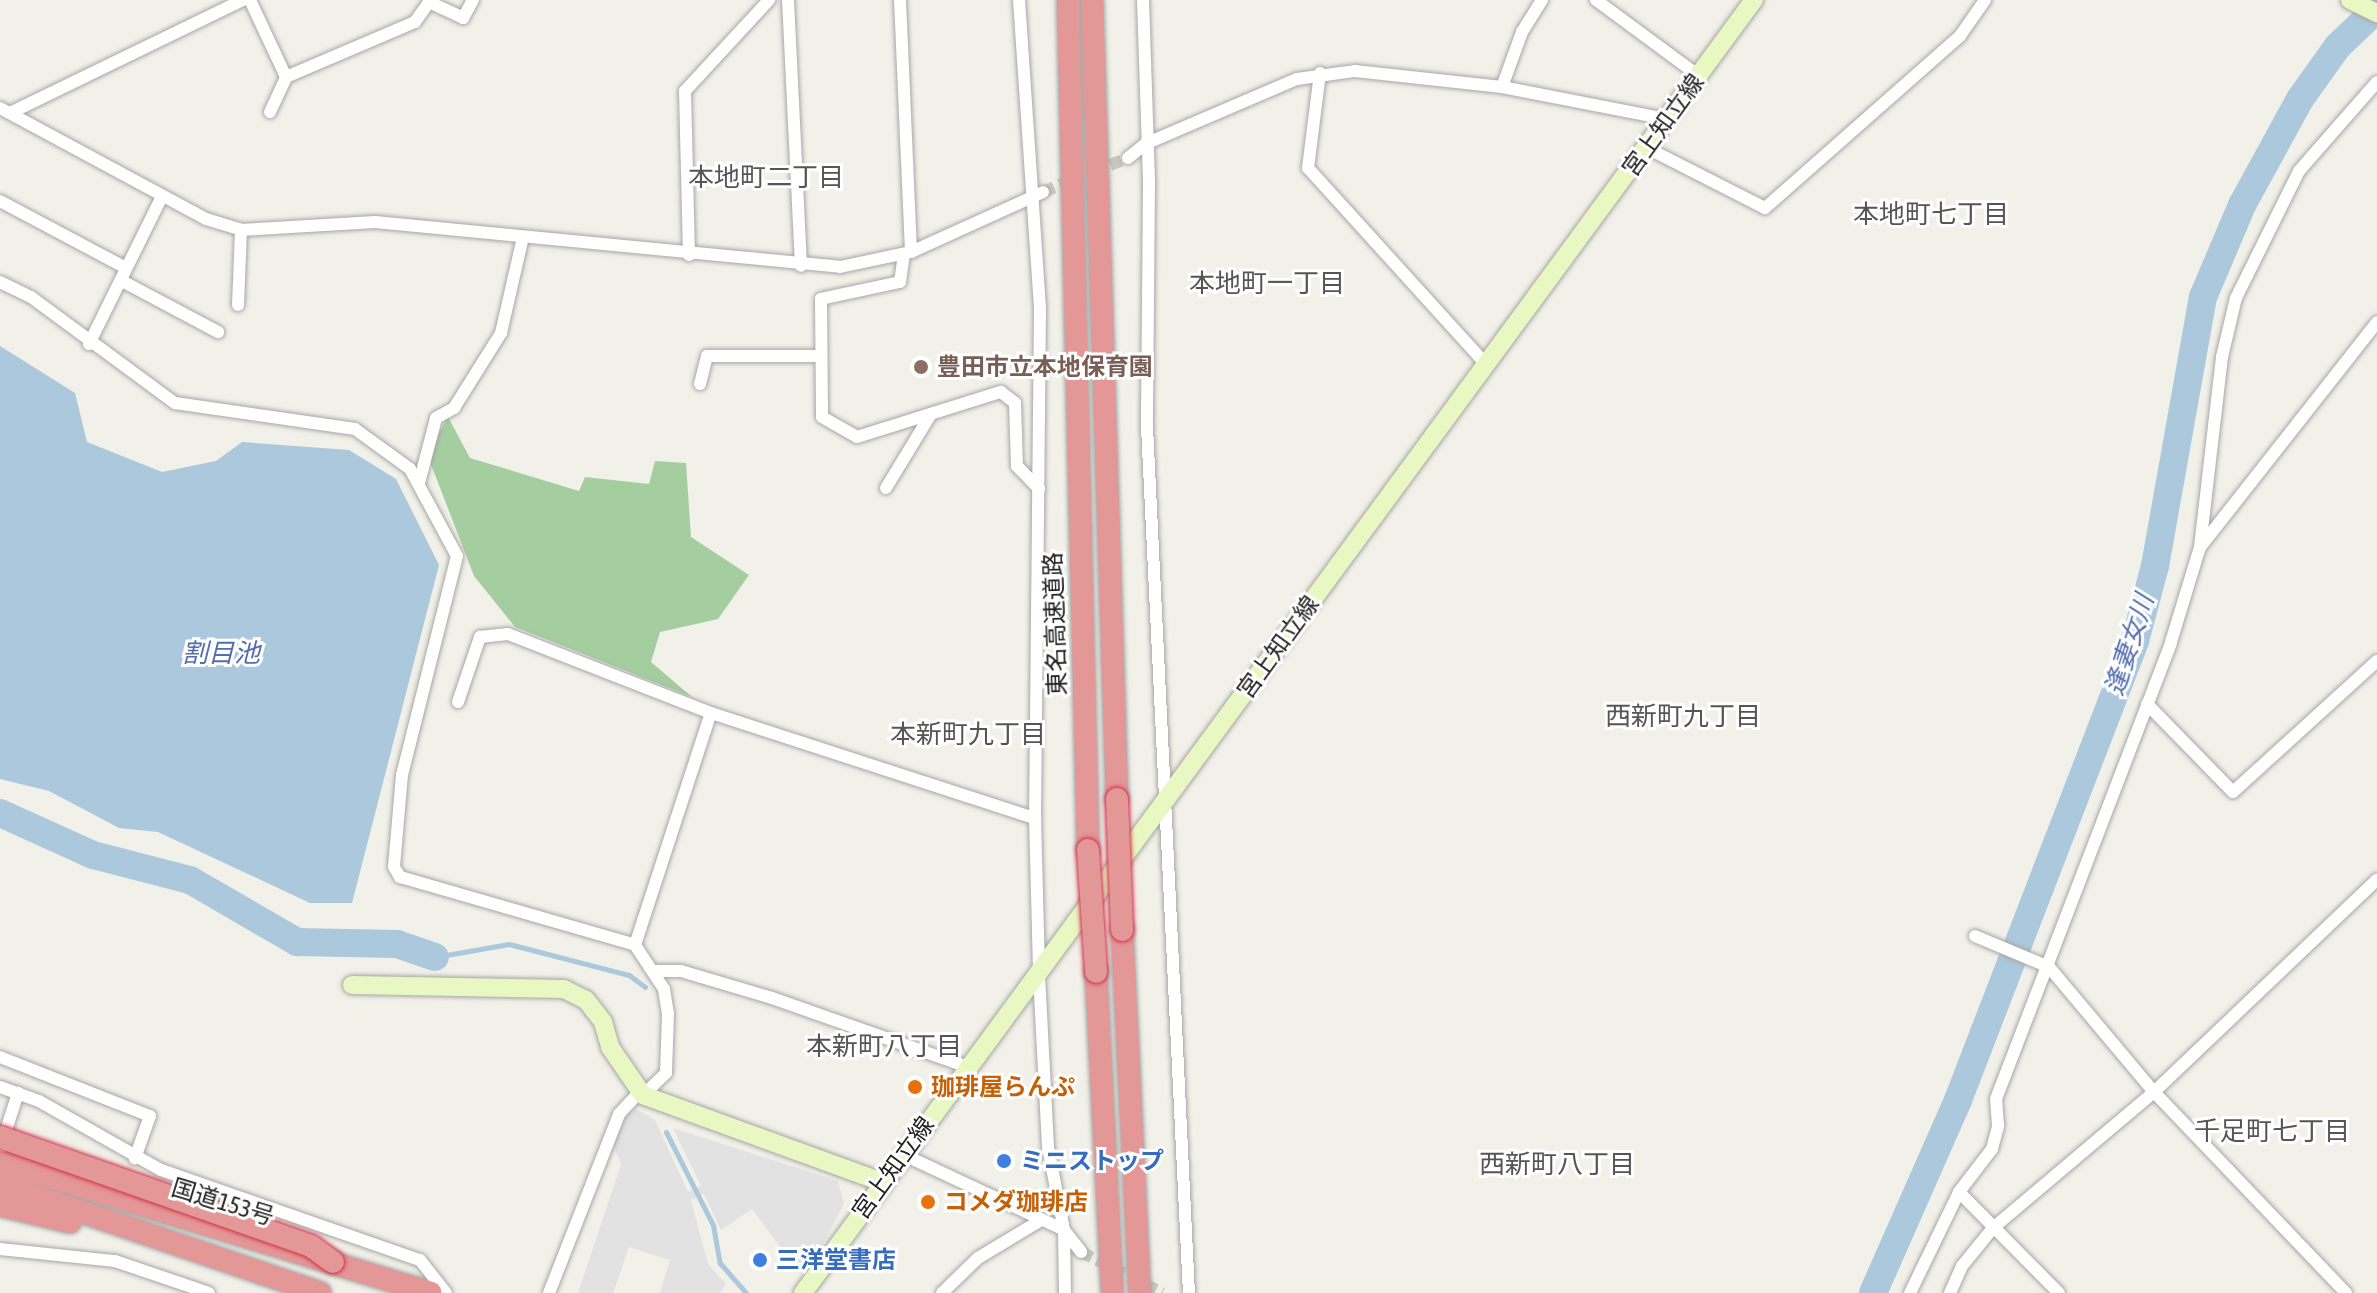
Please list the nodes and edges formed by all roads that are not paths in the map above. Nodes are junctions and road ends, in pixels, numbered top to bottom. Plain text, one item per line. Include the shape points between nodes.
1 (243, 0) edge
2 (250, 0) edge
3 (473, 0) edge
4 (769, 0) edge
5 (788, 0) edge
6 (900, 0) edge
7 (1019, 0) edge
8 (1054, 0) edge
9 (1068, 0) edge
10 (1092, 0) edge
11 (1143, 0) edge
12 (1542, 0) edge
13 (1596, 0) edge
14 (1754, 0) edge
15 (1985, 0) edge
16 (2352, 1) edge
17 (2377, 13) edge
18 (1320, 73) junction
19 (1699, 76) junction
20 (286, 77) junction
21 (2377, 82) edge
22 (1502, 87) junction
23 (5, 110) edge
24 (270, 112) dead end
25 (1667, 119) junction
26 (1145, 144) junction
27 (1647, 148) junction
28 (1128, 158) tunnel mouth
29 (1043, 192) tunnel mouth
30 (162, 196) junction
31 (1029, 198) junction
32 (0, 201) edge
33 (241, 230) junction
34 (523, 237) junction
35 (908, 253) junction
36 (689, 255) junction
37 (801, 266) junction
38 (124, 267) junction
39 (122, 281) junction
40 (0, 282) edge
41 (238, 305) dead end
42 (1075, 318) junction
43 (2377, 322) edge
44 (218, 332) dead end
45 (89, 344) junction
46 (821, 356) junction
47 (1486, 364) junction
48 (700, 384) dead end
49 (931, 414) junction
50 (419, 483) junction
51 (886, 488) dead end
52 (1039, 489) junction
53 (2200, 547) junction
54 (2377, 661) edge
55 (458, 702) dead end
56 (2147, 704) junction
57 (711, 713) junction
58 (1163, 805) junction
59 (1035, 818) junction
60 (2377, 880) edge
61 (1975, 936) dead end
62 (635, 945) junction
63 (2046, 965) junction
64 (655, 971) junction
65 (1039, 975) junction
66 (352, 985) dead end
67 (0, 1057) edge
68 (968, 1067) junction
69 (0, 1087) edge
70 (2154, 1092) junction
71 (18, 1093) junction
72 (642, 1093) junction
73 (0, 1137) edge
74 (0, 1149) edge
75 (902, 1154) junction
76 (135, 1158) junction
77 (0, 1162) edge
78 (882, 1182) junction
79 (0, 1184) edge
80 (1959, 1192) junction
81 (0, 1205) edge
82 (1041, 1220) junction
83 (1993, 1228) junction
84 (1064, 1230) junction
85 (0, 1249) edge
86 (1081, 1252) tunnel mouth
87 (333, 1262) junction
88 (209, 1293) edge
89 (304, 1293) edge
90 (320, 1293) edge
91 (430, 1293) edge
92 (446, 1293) edge
93 (549, 1293) edge
94 (803, 1293) edge
95 (942, 1293) edge
96 (1065, 1293) edge
97 (1112, 1293) edge
98 (1140, 1293) edge
99 (1189, 1293) edge
100 (1910, 1293) edge
101 (1950, 1293) edge
102 (2059, 1293) edge
103 (2346, 1293) edge

1 - 23 street
2 - 20 street
3 - 20 street via 463,18 429,2 415,22
4 - 36 street via 685,91
5 - 37 street
6 - 35 street
7 - 31 street
8 - 42 highway
9 - 42 highway, 東名高速道路
10 - 98 highway, bridge via 1117,799
11 - 26 street
12 - 22 street via 1522,32
13 - 19 street
14 - 19 main road, 宮上知立線
15 - 27 street via 1960,36 1765,208
16 - 17 main road
18 - 22 street via 1392,73
18 - 26 street
18 - 47 street via 1308,168
19 - 25 main road, 宮上知立線
20 - 24 street
21 - 53 street via 2299,171 2236,298 2222,357
22 - 25 street
23 - 30 street
25 - 27 main road, 宮上知立線
26 - 28 street
26 - 58 street via 1147,426
27 - 47 main road, 宮上知立線
29 - 31 street
30 - 33 street
30 - 38 street
31 - 35 street
31 - 52 street via 1040,308
32 - 38 street
33 - 34 street via 375,222
33 - 41 street
34 - 36 street
34 - 50 street via 501,333 454,408 436,418
35 - 37 street via 852,266
35 - 46 street via 900,282 821,299
36 - 37 street
38 - 39 street
39 - 44 street
39 - 45 street
40 - 45 street via 31,297
42 - 97 highway, 東名高速道路, bridge via 1088,850
43 - 53 street
45 - 50 street via 175,403 355,429 381,444
46 - 48 street via 707,356
46 - 49 street via 822,417 857,437
47 - 58 main road, 宮上知立線
49 - 51 street
49 - 52 street via 1001,392 1015,403 1017,466
50 - 62 street via 452,540 456,566 402,775 394,867 400,877
52 - 59 street
53 - 56 street
54 - 56 street via 2233,792
55 - 57 street via 480,637 508,634
56 - 63 street
57 - 59 street
57 - 62 street
58 - 65 main road, 宮上知立線
58 - 99 street
59 - 65 street
60 - 70 street
61 - 63 street
62 - 64 street
63 - 70 street
63 - 80 street via 1996,1099 1998,1126 1992,1149
64 - 68 street via 681,971 757,993
64 - 72 street via 668,1013 666,1073
65 - 68 main road, 宮上知立線
65 - 84 street via 1048,1147
66 - 72 main road via 564,989 586,1000 603,1022 610,1047
67 - 76 street via 150,1116
68 - 75 main road, 宮上知立線
69 - 71 street
70 - 83 street
70 - 103 street
71 - 74 street
71 - 76 street
72 - 78 main road
72 - 93 street via 619,1114
73 - 87 highway, bridge via 311,1246
75 - 78 main road, 宮上知立線
75 - 82 street
76 - 92 street via 420,1260
77 - 87 highway, 国道153号
78 - 94 main road, 宮上知立線
79 - 90 highway
80 - 83 street
80 - 100 street
81 - 89 highway via 97,1228 279,1290
82 - 84 street
82 - 95 street via 978,1258
83 - 101 street via 1962,1266
83 - 102 street
84 - 86 street
84 - 96 street
85 - 88 street via 115,1261
87 - 91 highway, 国道153号

